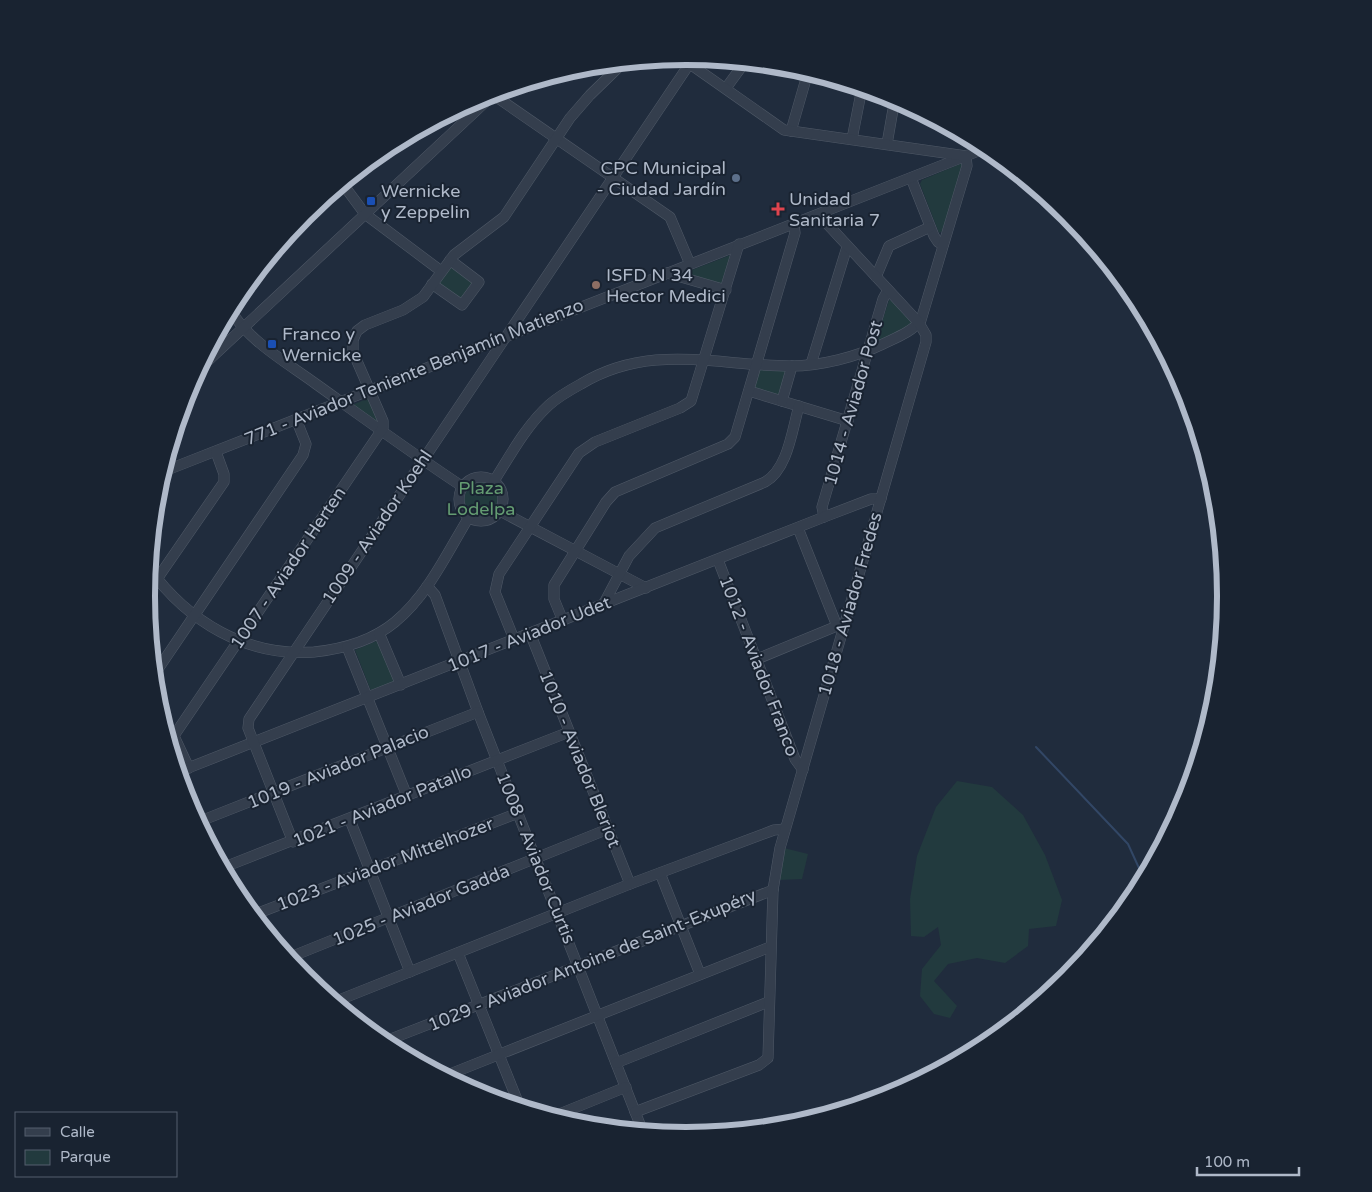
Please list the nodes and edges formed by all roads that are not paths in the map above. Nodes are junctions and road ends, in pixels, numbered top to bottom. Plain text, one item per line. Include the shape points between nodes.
1 (689, 65) edge
2 (693, 65) edge
3 (740, 68) edge
4 (616, 70) edge
5 (806, 79) edge
6 (726, 88) junction
7 (861, 94) edge
8 (500, 99) edge
9 (480, 107) edge
10 (893, 107) edge
11 (791, 131) junction
12 (556, 139) junction
13 (852, 139) junction
14 (887, 144) junction
15 (977, 152) edge
16 (966, 156) junction
17 (612, 178) junction
18 (911, 178) junction
19 (346, 189) edge
20 (365, 214) junction
21 (819, 215) junction
22 (794, 225) junction
23 (930, 227) junction
24 (739, 244) junction
25 (944, 245) junction
26 (847, 247) junction
27 (450, 260) junction
28 (690, 264) junction
29 (441, 272) junction
30 (667, 273) junction
31 (876, 277) junction
32 (432, 284) junction
33 (726, 290) junction
34 (888, 290) junction
35 (235, 316) edge
36 (919, 323) junction
37 (243, 328) junction
38 (506, 336) junction
39 (868, 350) junction
40 (212, 357) edge
41 (706, 359) junction
42 (758, 364) junction
43 (811, 364) junction
44 (792, 366) junction
45 (369, 390) junction
46 (750, 391) junction
47 (340, 401) junction
48 (782, 401) junction
49 (799, 406) junction
50 (296, 419) junction
51 (848, 421) junction
52 (382, 431) junction
53 (216, 452) junction
54 (422, 460) junction
55 (171, 469) edge
56 (494, 481) junction
57 (463, 487) junction
58 (881, 499) junction
59 (500, 511) junction
60 (469, 517) junction
61 (824, 517) junction
62 (529, 527) junction
63 (798, 528) junction
64 (575, 550) junction
65 (718, 560) junction
66 (619, 573) junction
67 (157, 580) joint
68 (427, 586) junction
69 (646, 588) junction
70 (603, 605) junction
71 (194, 616) junction
72 (563, 621) junction
73 (840, 627) junction
74 (378, 633) junction
75 (530, 633) junction
76 (514, 639) junction
77 (239, 640) junction
78 (347, 647) junction
79 (294, 652) junction
80 (757, 659) junction
81 (460, 661) junction
82 (160, 666) edge
83 (400, 685) junction
84 (368, 698) junction
85 (478, 712) junction
86 (569, 732) junction
87 (174, 737) edge
88 (253, 742) junction
89 (388, 747) junction
90 (178, 750) edge
91 (498, 761) junction
92 (189, 768) junction
93 (184, 770) edge
94 (803, 770) junction
95 (273, 793) junction
96 (408, 796) junction
97 (518, 812) junction
98 (205, 819) edge
99 (350, 820) junction
100 (608, 829) junction
101 (785, 829) junction
102 (293, 842) junction
103 (536, 859) junction
104 (229, 866) edge
105 (369, 871) junction
106 (660, 873) junction
107 (630, 884) junction
108 (772, 890) junction
109 (260, 912) edge
110 (558, 913) junction
111 (388, 918) junction
112 (680, 924) junction
113 (770, 947) junction
114 (458, 953) junction
115 (296, 955) edge
116 (578, 965) junction
117 (410, 972) junction
118 (700, 974) junction
119 (341, 999) edge
120 (768, 1002) junction
121 (478, 1004) junction
122 (598, 1015) junction
123 (392, 1038) edge
124 (498, 1055) junction
125 (616, 1063) junction
126 (453, 1073) edge
127 (626, 1088) junction
128 (517, 1100) edge
129 (635, 1112) junction
130 (563, 1113) edge
131 (640, 1125) edge

1 - 17 street, 1009 - Aviador Koehl
2 - 6 street
3 - 6 street
4 - 12 street via 590,95
5 - 11 street
6 - 11 street via 773,124
7 - 13 street
8 - 12 street
9 - 20 street
10 - 14 street
11 - 13 street
12 - 17 street
12 - 27 street via 509,212
13 - 14 street
14 - 16 street
15 - 16 street, 771 - Aviador Teniente Benjamín Matienzo
16 - 18 street, 771 - Aviador Teniente Benjamín Matienzo
16 - 25 street via 968,166
17 - 28 street via 670,217
17 - 38 street, 1009 - Aviador Koehl
18 - 21 street, 771 - Aviador Teniente Benjamín Matienzo
18 - 23 street
19 - 20 street
20 - 29 street
20 - 37 street
21 - 22 street, 771 - Aviador Teniente Benjamín Matienzo
21 - 26 street
22 - 24 street, 771 - Aviador Teniente Benjamín Matienzo
22 - 42 street via 795,233
23 - 25 street via 938,242
23 - 31 street via 889,246
24 - 28 street, 771 - Aviador Teniente Benjamín Matienzo
24 - 33 street
25 - 36 street
26 - 31 street
26 - 43 street
27 - 29 street
27 - 32 street via 479,282 462,305
28 - 30 street, 771 - Aviador Teniente Benjamín Matienzo
29 - 32 street
30 - 33 street
30 - 38 street, 771 - Aviador Teniente Benjamín Matienzo
31 - 34 street
32 - 45 street via 416,302 356,331 353,352
33 - 41 street
34 - 36 street
34 - 39 street, 1014 - Aviador Post
35 - 37 street
36 - 39 street
36 - 58 street, 1018 - Aviador Fredes via 926,342
37 - 40 street
37 - 47 street
38 - 45 street, 771 - Aviador Teniente Benjamín Matienzo
38 - 54 street, 1009 - Aviador Koehl
39 - 43 street
39 - 51 street, 1014 - Aviador Post
41 - 42 street
41 - 56 street via 648,359 610,369 586,380 550,404 536,419
41 - 62 street via 696,392 689,403 582,450
42 - 44 street
42 - 46 street
43 - 44 street
44 - 48 street
45 - 47 street, 771 - Aviador Teniente Benjamín Matienzo
45 - 52 street via 383,421
46 - 48 street
46 - 64 street via 732,441 615,492
47 - 50 street, 771 - Aviador Teniente Benjamín Matienzo
47 - 52 street
48 - 49 street
49 - 51 street
49 - 66 street via 776,475 655,528 641,541
50 - 53 street, 771 - Aviador Teniente Benjamín Matienzo
50 - 71 street via 306,450
51 - 61 street, 1014 - Aviador Post via 822,507
52 - 54 street
52 - 77 street, 1007 - Aviador Herten
53 - 55 street, 771 - Aviador Teniente Benjamín Matienzo
53 - 67 street via 224,482
54 - 57 street
54 - 79 street, 1009 - Aviador Koehl
56 - 57 street via 480,477
56 - 59 street via 502,491
57 - 60 street via 461,506
58 - 61 street, 1017 - Aviador Udet via 871,499
58 - 73 street, 1018 - Aviador Fredes
59 - 60 street via 482,521
59 - 62 street
60 - 68 street
61 - 63 street, 1017 - Aviador Udet
62 - 64 street
62 - 76 street via 495,585 496,596
63 - 65 street, 1017 - Aviador Udet
63 - 73 street
64 - 66 street
64 - 72 street via 553,590
65 - 69 street, 1017 - Aviador Udet
65 - 80 street, 1012 - Aviador Franco
66 - 69 street
66 - 70 street
67 - 71 street
68 - 74 street via 404,614
68 - 81 street, 1008 - Aviador Curtis via 435,595
69 - 70 street, 1017 - Aviador Udet
70 - 72 street, 1017 - Aviador Udet
71 - 77 street
71 - 82 street
72 - 75 street, 1017 - Aviador Udet
73 - 80 street
73 - 94 street, 1018 - Aviador Fredes
74 - 78 street
74 - 83 street
75 - 76 street, 1017 - Aviador Udet
75 - 86 street, 1010 - Aviador Bleriot
76 - 81 street, 1017 - Aviador Udet
77 - 79 street via 260,648
77 - 87 street, 1007 - Aviador Herten
78 - 79 street
78 - 84 street
79 - 88 street, 1009 - Aviador Koehl via 249,719 247,726
80 - 94 street, 1012 - Aviador Franco via 795,759
81 - 83 street, 1017 - Aviador Udet
81 - 85 street, 1008 - Aviador Curtis
83 - 84 street, 1017 - Aviador Udet
84 - 88 street, 1017 - Aviador Udet
84 - 89 street
85 - 89 street, 1019 - Aviador Palacio
85 - 91 street, 1008 - Aviador Curtis
86 - 91 street, 1021 - Aviador Patallo
86 - 100 street, 1010 - Aviador Bleriot
88 - 92 street, 1017 - Aviador Udet
88 - 95 street
89 - 95 street, 1019 - Aviador Palacio
89 - 96 street
90 - 92 street
91 - 96 street, 1021 - Aviador Patallo
91 - 97 street, 1008 - Aviador Curtis
92 - 93 street, 1017 - Aviador Udet
94 - 101 street, 1018 - Aviador Fredes
95 - 98 street, 1019 - Aviador Palacio
95 - 102 street
96 - 99 street, 1021 - Aviador Patallo
97 - 103 street, 1008 - Aviador Curtis
97 - 105 street, 1023 - Aviador Mittelhozer
99 - 102 street, 1021 - Aviador Patallo
99 - 105 street
100 - 103 street, 1025 - Aviador Gadda
100 - 107 street, 1010 - Aviador Bleriot
101 - 106 street via 774,830
101 - 108 street, 1018 - Aviador Fredes
102 - 104 street, 1021 - Aviador Patallo
103 - 110 street, 1008 - Aviador Curtis
103 - 111 street, 1025 - Aviador Gadda
105 - 109 street, 1023 - Aviador Mittelhozer
105 - 111 street
106 - 107 street
106 - 112 street
107 - 110 street
108 - 112 street, 1029 - Aviador Antoine de Saint-Exupéry
108 - 113 street, 1018 - Aviador Fredes
110 - 114 street
110 - 116 street, 1008 - Aviador Curtis
111 - 115 street, 1025 - Aviador Gadda
111 - 117 street
112 - 116 street, 1029 - Aviador Antoine de Saint-Exupéry
112 - 118 street
113 - 118 street
113 - 120 street, 1018 - Aviador Fredes
114 - 117 street
114 - 121 street
116 - 121 street, 1029 - Aviador Antoine de Saint-Exupéry
116 - 122 street, 1008 - Aviador Curtis
117 - 119 street
118 - 122 street
120 - 125 street
120 - 129 street, 1018 - Aviador Fredes via 766,1061
121 - 123 street, 1029 - Aviador Antoine de Saint-Exupéry
121 - 124 street
122 - 124 street
122 - 125 street, 1008 - Aviador Curtis
124 - 126 street
124 - 128 street
125 - 127 street, 1008 - Aviador Curtis
127 - 129 street, 1008 - Aviador Curtis
127 - 130 street
129 - 131 street, 1008 - Aviador Curtis

